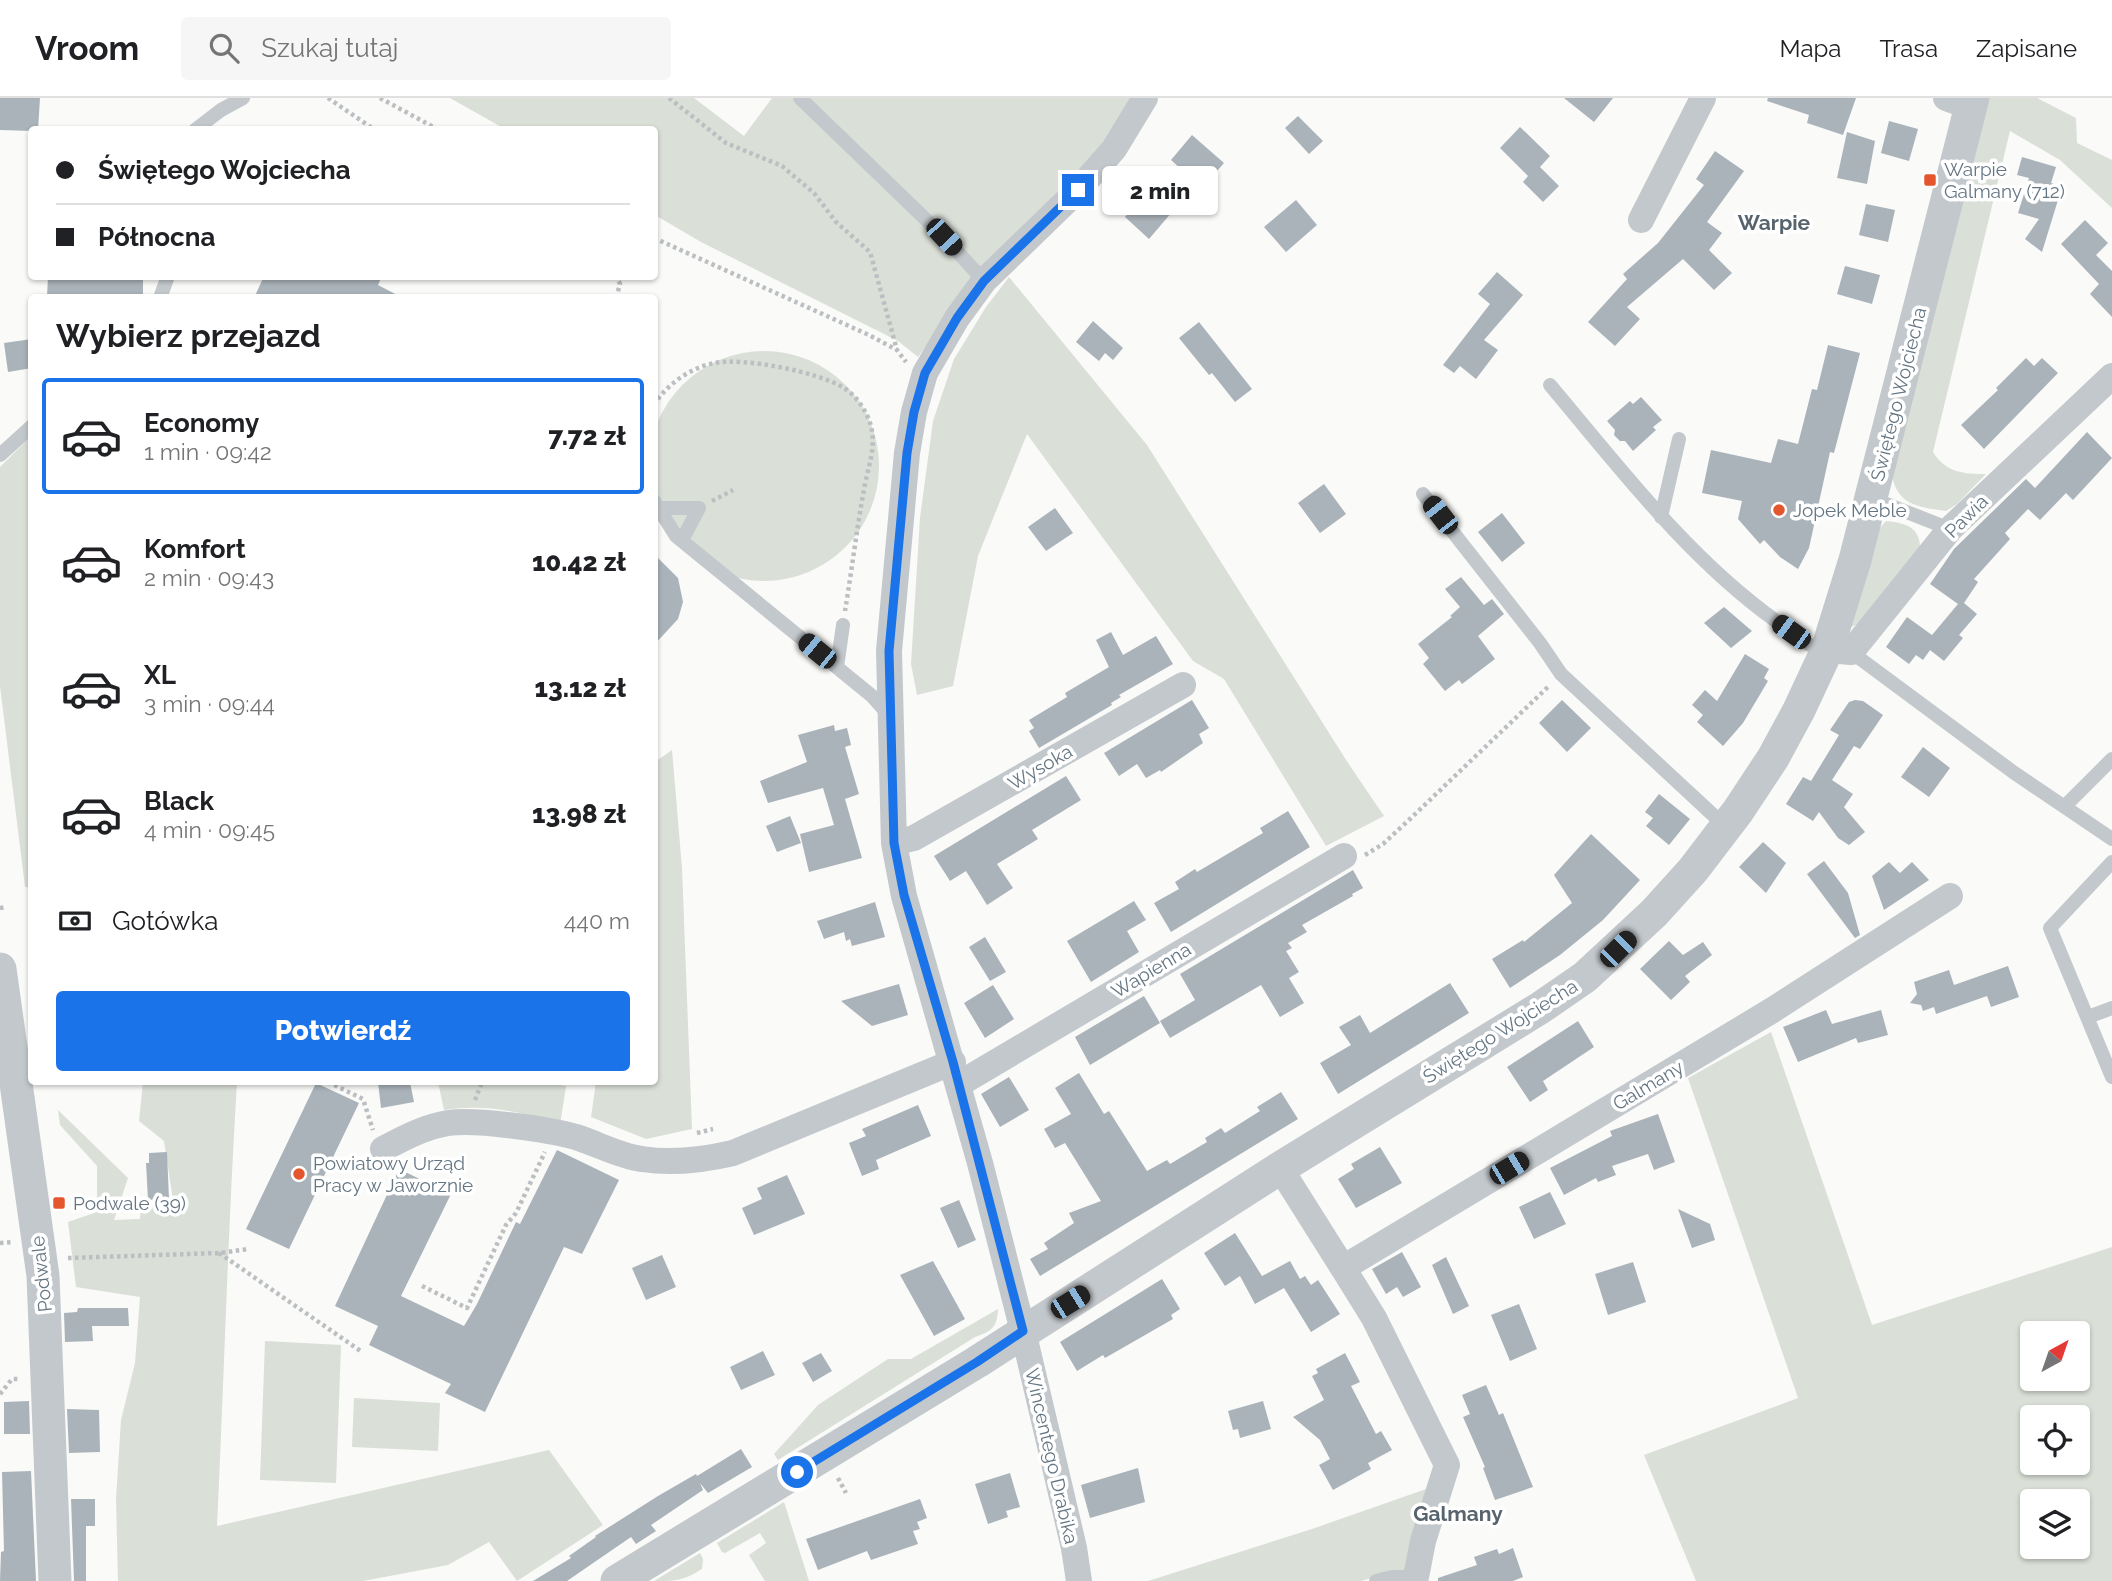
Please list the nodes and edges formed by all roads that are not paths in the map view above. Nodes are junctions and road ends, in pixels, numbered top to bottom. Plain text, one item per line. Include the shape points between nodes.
1 (243, 98) edge
2 (800, 98) edge
3 (1145, 98) edge
4 (1703, 98) edge
5 (1963, 101) edge
6 (200, 126) edge
7 (1641, 220) dead end
8 (984, 281) junction
9 (2112, 376) edge
10 (1550, 385) dead end
11 (28, 430) edge
12 (1679, 439) dead end
13 (0, 454) edge
14 (1423, 494) dead end
15 (1871, 498) junction
16 (658, 505) edge
17 (658, 508) edge
18 (1661, 517) junction
19 (1950, 529) junction
20 (682, 540) junction
21 (843, 625) road end
22 (1839, 651) junction
23 (837, 667) junction
24 (1183, 685) dead end
25 (892, 717) junction
26 (2112, 760) edge
27 (2065, 806) junction
28 (1725, 827) junction
29 (2112, 839) edge
30 (894, 843) junction
31 (1343, 856) road end
32 (2112, 862) edge
33 (1950, 895) dead end
34 (0, 969) edge
35 (2112, 1008) edge
36 (2088, 1017) junction
37 (956, 1073) junction
38 (2112, 1077) edge
39 (383, 1149) road end
40 (1280, 1168) junction
41 (1343, 1268) junction
42 (1023, 1331) junction
43 (1416, 1579) edge
44 (55, 1581) edge
45 (617, 1581) edge
46 (1079, 1581) edge
47 (1376, 1581) edge

1 - 6 lane
2 - 8 lane
3 - 8 street, Wincentego Drabika via 1114,149 1078,190
4 - 7 street
5 - 15 street, Świętego Wojciecha
8 - 25 street, Wincentego Drabika via 925,373 914,412 889,651
9 - 19 street, Pawia
10 - 18 lane
11 - 13 lane
12 - 18 lane
14 - 28 lane via 1561,674
15 - 19 lane
15 - 22 street, Świętego Wojciecha via 1846,593
16 - 20 lane via 699,508
17 - 20 lane
18 - 22 lane via 1750,602 1812,648
19 - 22 street, Pawia
20 - 23 lane
21 - 23 lane
22 - 27 lane
22 - 28 street, Świętego Wojciecha
23 - 25 lane
24 - 30 street, Wysoka via 914,838
25 - 30 street, Wincentego Drabika
26 - 27 lane
27 - 29 lane
28 - 40 street, Świętego Wojciecha via 1654,913 1586,977
30 - 37 street, Wincentego Drabika via 904,895
31 - 37 street, Wapienna
32 - 36 lane via 2050,928
33 - 41 street, Galmany via 1771,1011
34 - 44 street, Podwale via 43,1276
35 - 36 lane
36 - 38 lane
37 - 39 street, Wapienna via 702,1160 640,1159 545,1130 475,1123 449,1123 412,1133
37 - 42 street, Wincentego Drabika
40 - 41 street
40 - 42 street, Świętego Wojciecha
41 - 43 street via 1374,1318 1447,1465
42 - 45 street, Świętego Wojciecha
42 - 46 street, Wincentego Drabika
43 - 47 lane

